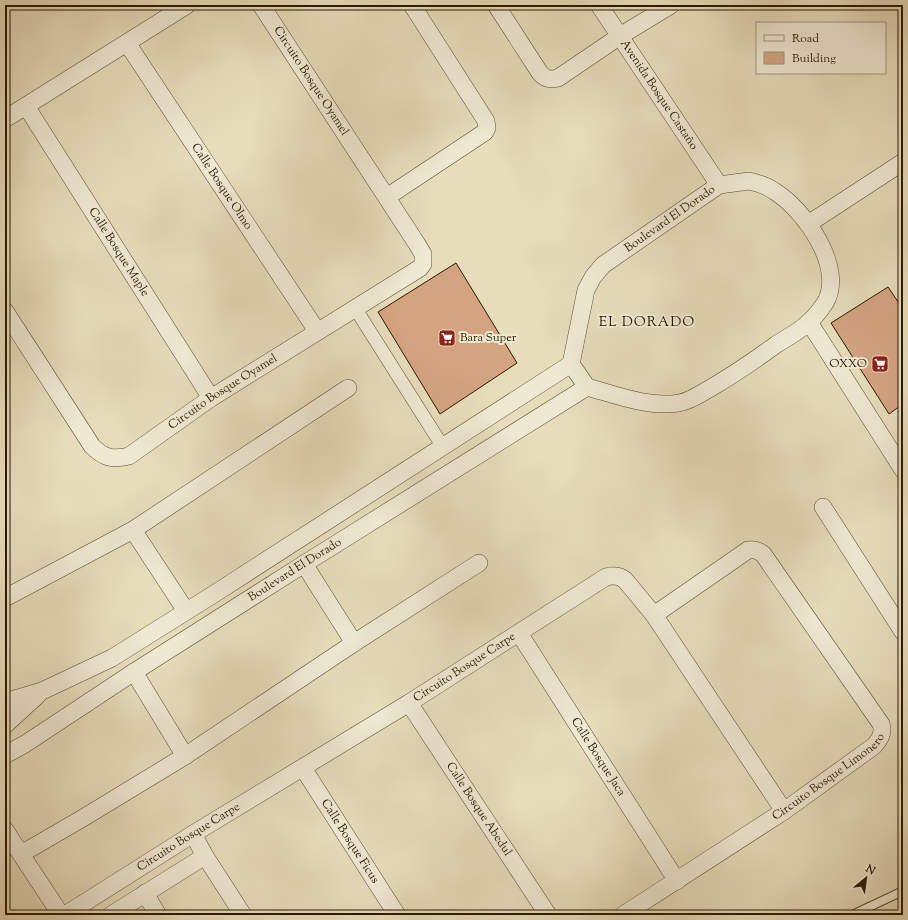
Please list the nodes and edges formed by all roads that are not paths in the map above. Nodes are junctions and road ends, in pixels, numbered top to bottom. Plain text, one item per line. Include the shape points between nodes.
1 (187, 5) edge
2 (262, 5) edge
3 (412, 5) edge
4 (496, 5) edge
5 (599, 5) edge
6 (671, 5) edge
7 (620, 36) junction
8 (126, 43) junction
9 (26, 106) junction
10 (5, 119) edge
11 (903, 162) edge
12 (719, 185) junction
13 (387, 196) junction
14 (808, 224) junction
15 (355, 308) junction
16 (5, 311) edge
17 (809, 322) junction
18 (317, 331) junction
19 (571, 364) junction
20 (587, 387) junction
21 (348, 388) dead end
22 (211, 398) junction
23 (443, 446) junction
24 (903, 470) edge
25 (823, 507) dead end
26 (133, 530) junction
27 (479, 563) dead end
28 (304, 564) junction
29 (5, 598) edge
30 (186, 611) junction
31 (654, 615) junction
32 (903, 632) edge
33 (519, 633) junction
34 (354, 643) junction
35 (134, 672) junction
36 (42, 691) junction
37 (5, 702) edge
38 (409, 703) junction
39 (5, 724) edge
40 (5, 755) edge
41 (185, 756) junction
42 (303, 768) junction
43 (784, 811) junction
44 (5, 830) edge
45 (193, 834) junction
46 (21, 854) junction
47 (205, 856) junction
48 (676, 881) junction
49 (903, 891) edge
50 (145, 893) junction
51 (61, 915) edge
52 (65, 915) edge
53 (111, 915) edge
54 (158, 915) edge
55 (243, 915) edge
56 (397, 915) edge
57 (548, 915) edge
58 (623, 915) edge
59 (852, 915) edge

1 - 8 street
2 - 13 street, Circuito Bosque Oyamel
3 - 13 street via 486,121 487,128 485,132
4 - 7 street via 540,73 551,80 558,78
5 - 7 street, Avenida Bosque Castaño
6 - 7 street
7 - 12 street, Avenida Bosque Castaño
8 - 9 street
8 - 18 street, Calle Bosque Olmo
9 - 10 street
9 - 22 street, Calle Bosque Maple
11 - 14 street
12 - 14 street, Boulevard El Dorado via 749,181 761,184 788,201
12 - 19 street, Boulevard El Dorado via 603,265 593,277 586,290
13 - 15 street, Circuito Bosque Oyamel via 423,254 423,264
14 - 17 street, Boulevard El Dorado via 817,237 830,268 830,286 825,303
15 - 18 street, Circuito Bosque Oyamel
15 - 23 street
16 - 22 street, Circuito Bosque Oyamel via 92,446 104,456 113,459 129,456
17 - 20 street, Boulevard El Dorado via 730,377 680,402 665,404 642,401
17 - 24 street
18 - 22 street, Circuito Bosque Oyamel
19 - 20 street
19 - 23 street, Boulevard El Dorado
20 - 28 street, Boulevard El Dorado
21 - 26 street
23 - 30 street, Boulevard El Dorado
25 - 32 street
26 - 29 street
26 - 30 street
27 - 34 street
28 - 34 street
28 - 35 street, Boulevard El Dorado
30 - 36 street, Boulevard El Dorado via 112,658
31 - 33 street, Circuito Bosque Carpe via 625,580 612,575
31 - 43 street, Circuito Bosque Carpe
31 - 43 street, Circuito Bosque Limonero via 748,550 754,549 763,554 881,724 880,739 874,746
33 - 38 street, Circuito Bosque Carpe
33 - 48 street, Calle Bosque Jaca
34 - 41 street
35 - 40 street, Boulevard El Dorado
35 - 41 street
36 - 37 street, Boulevard El Dorado
36 - 39 street
38 - 42 street, Circuito Bosque Carpe
38 - 57 street, Calle Bosque Abedul
41 - 46 street
42 - 45 street, Circuito Bosque Carpe
42 - 56 street, Calle Bosque Ficus
43 - 48 street, Circuito Bosque Limonero
44 - 46 street
45 - 47 street
45 - 52 street, Circuito Bosque Carpe
46 - 51 street
47 - 50 street, Circuito Bosque Carpe
47 - 55 street
48 - 58 street, Circuito Bosque Limonero
49 - 59 lane
50 - 53 street, Circuito Bosque Carpe
50 - 54 street

